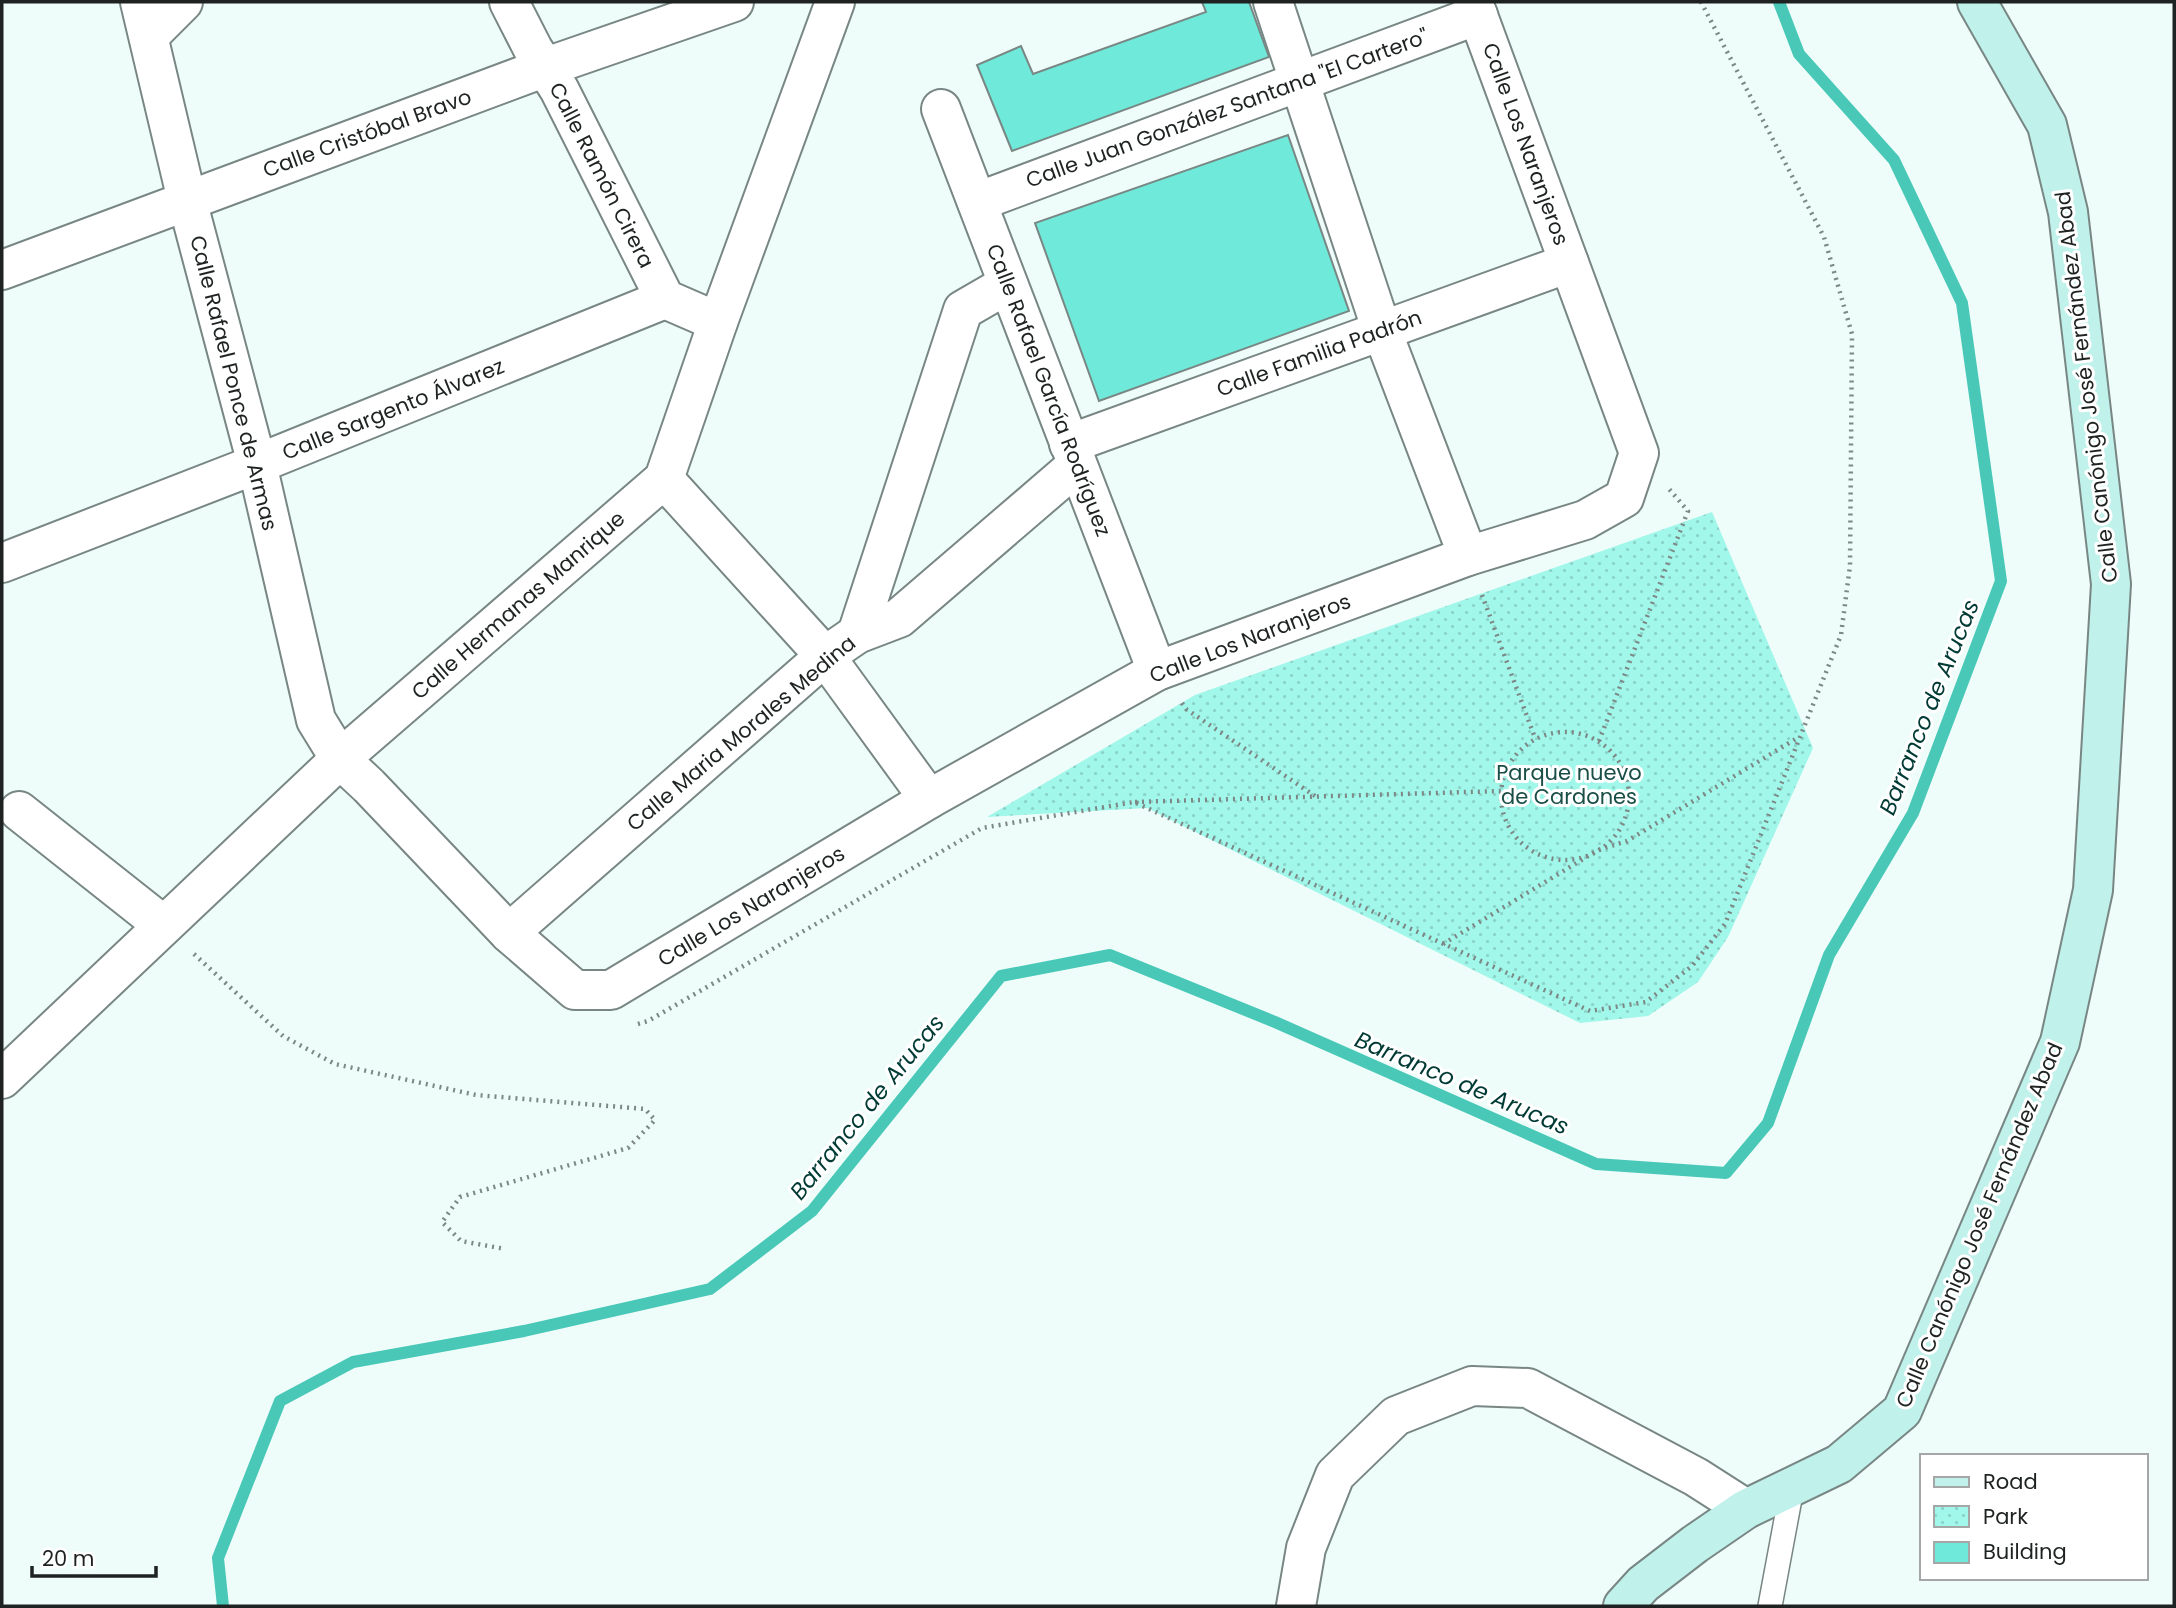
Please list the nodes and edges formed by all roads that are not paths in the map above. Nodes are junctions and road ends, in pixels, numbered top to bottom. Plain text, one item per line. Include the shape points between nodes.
1 (183, 2) edge
2 (509, 2) edge
3 (734, 2) edge
4 (835, 2) edge
5 (1273, 2) edge
6 (1977, 2) edge
7 (1476, 8) edge
8 (145, 19) edge
9 (546, 67) junction
10 (1300, 81) junction
11 (941, 108) dead end
12 (187, 200) junction
13 (977, 202) junction
14 (1569, 263) junction
15 (2, 270) edge
16 (1008, 284) junction
17 (665, 299) junction
18 (718, 322) junction
19 (1382, 331) junction
20 (1073, 455) junction
21 (257, 464) junction
22 (664, 479) junction
23 (1468, 556) junction
24 (2, 563) edge
25 (857, 634) junction
26 (825, 656) junction
27 (1157, 671) junction
28 (340, 759) junction
29 (929, 799) junction
30 (19, 811) dead end
31 (163, 925) junction
32 (509, 933) junction
33 (2, 1079) edge
34 (1792, 1489) junction
35 (1746, 1509) junction
36 (1296, 1606) edge
37 (1623, 1606) edge
38 (1770, 1606) edge

1 - 8 street
2 - 9 street, Calle Ramón Cirera
3 - 9 street, Calle Cristóbal Bravo
4 - 18 street
5 - 10 street
6 - 34 street, Calle Canónigo José Fernández Abad via 2047,125 2068,212 2112,584 2093,890 2060,1042 1902,1411 1839,1464
7 - 10 street, Calle Juan González Santana "El Cartero"
7 - 14 street, Calle Los Naranjeros
8 - 12 street, Calle Rafael Ponce de Armas
9 - 12 street, Calle Cristóbal Bravo
9 - 17 street, Calle Ramón Cirera
10 - 13 street, Calle Juan González Santana "El Cartero"
10 - 19 street
11 - 13 street, Calle Rafael García Rodríguez
12 - 15 street, Calle Cristóbal Bravo
12 - 21 street, Calle Rafael Ponce de Armas
13 - 16 street, Calle Rafael García Rodríguez
14 - 19 street, Calle Familia Padrón
14 - 23 street, Calle Los Naranjeros via 1639,453 1624,498 1585,520
16 - 20 street, Calle Rafael García Rodríguez
16 - 25 street via 963,310
17 - 18 street
17 - 21 street, Calle Sargento Álvarez
18 - 22 street
19 - 20 street, Calle Familia Padrón
19 - 23 street
20 - 25 street, Calle Maria Morales Medina via 899,618
20 - 27 street, Calle Rafael García Rodríguez
21 - 24 street, Calle Sargento Álvarez
21 - 28 street, Calle Rafael Ponce de Armas via 316,720
22 - 26 street
22 - 28 street, Calle Hermanas Manrique
23 - 27 street, Calle Los Naranjeros
25 - 26 street, Calle Maria Morales Medina
26 - 29 street
26 - 32 street, Calle Maria Morales Medina
27 - 29 street, Calle Los Naranjeros
28 - 31 street, Calle Hermanas Manrique
28 - 32 street, Calle Los Naranjeros
29 - 32 street, Calle Los Naranjeros via 611,990 575,990
30 - 31 street
31 - 33 street, Calle Hermanas Manrique
34 - 35 street, Calle Canónigo José Fernández Abad
34 - 38 lane
35 - 36 street via 1696,1477 1528,1388 1472,1386 1396,1416 1335,1475 1306,1548
35 - 37 street, Calle Canónigo José Fernández Abad via 1643,1584

